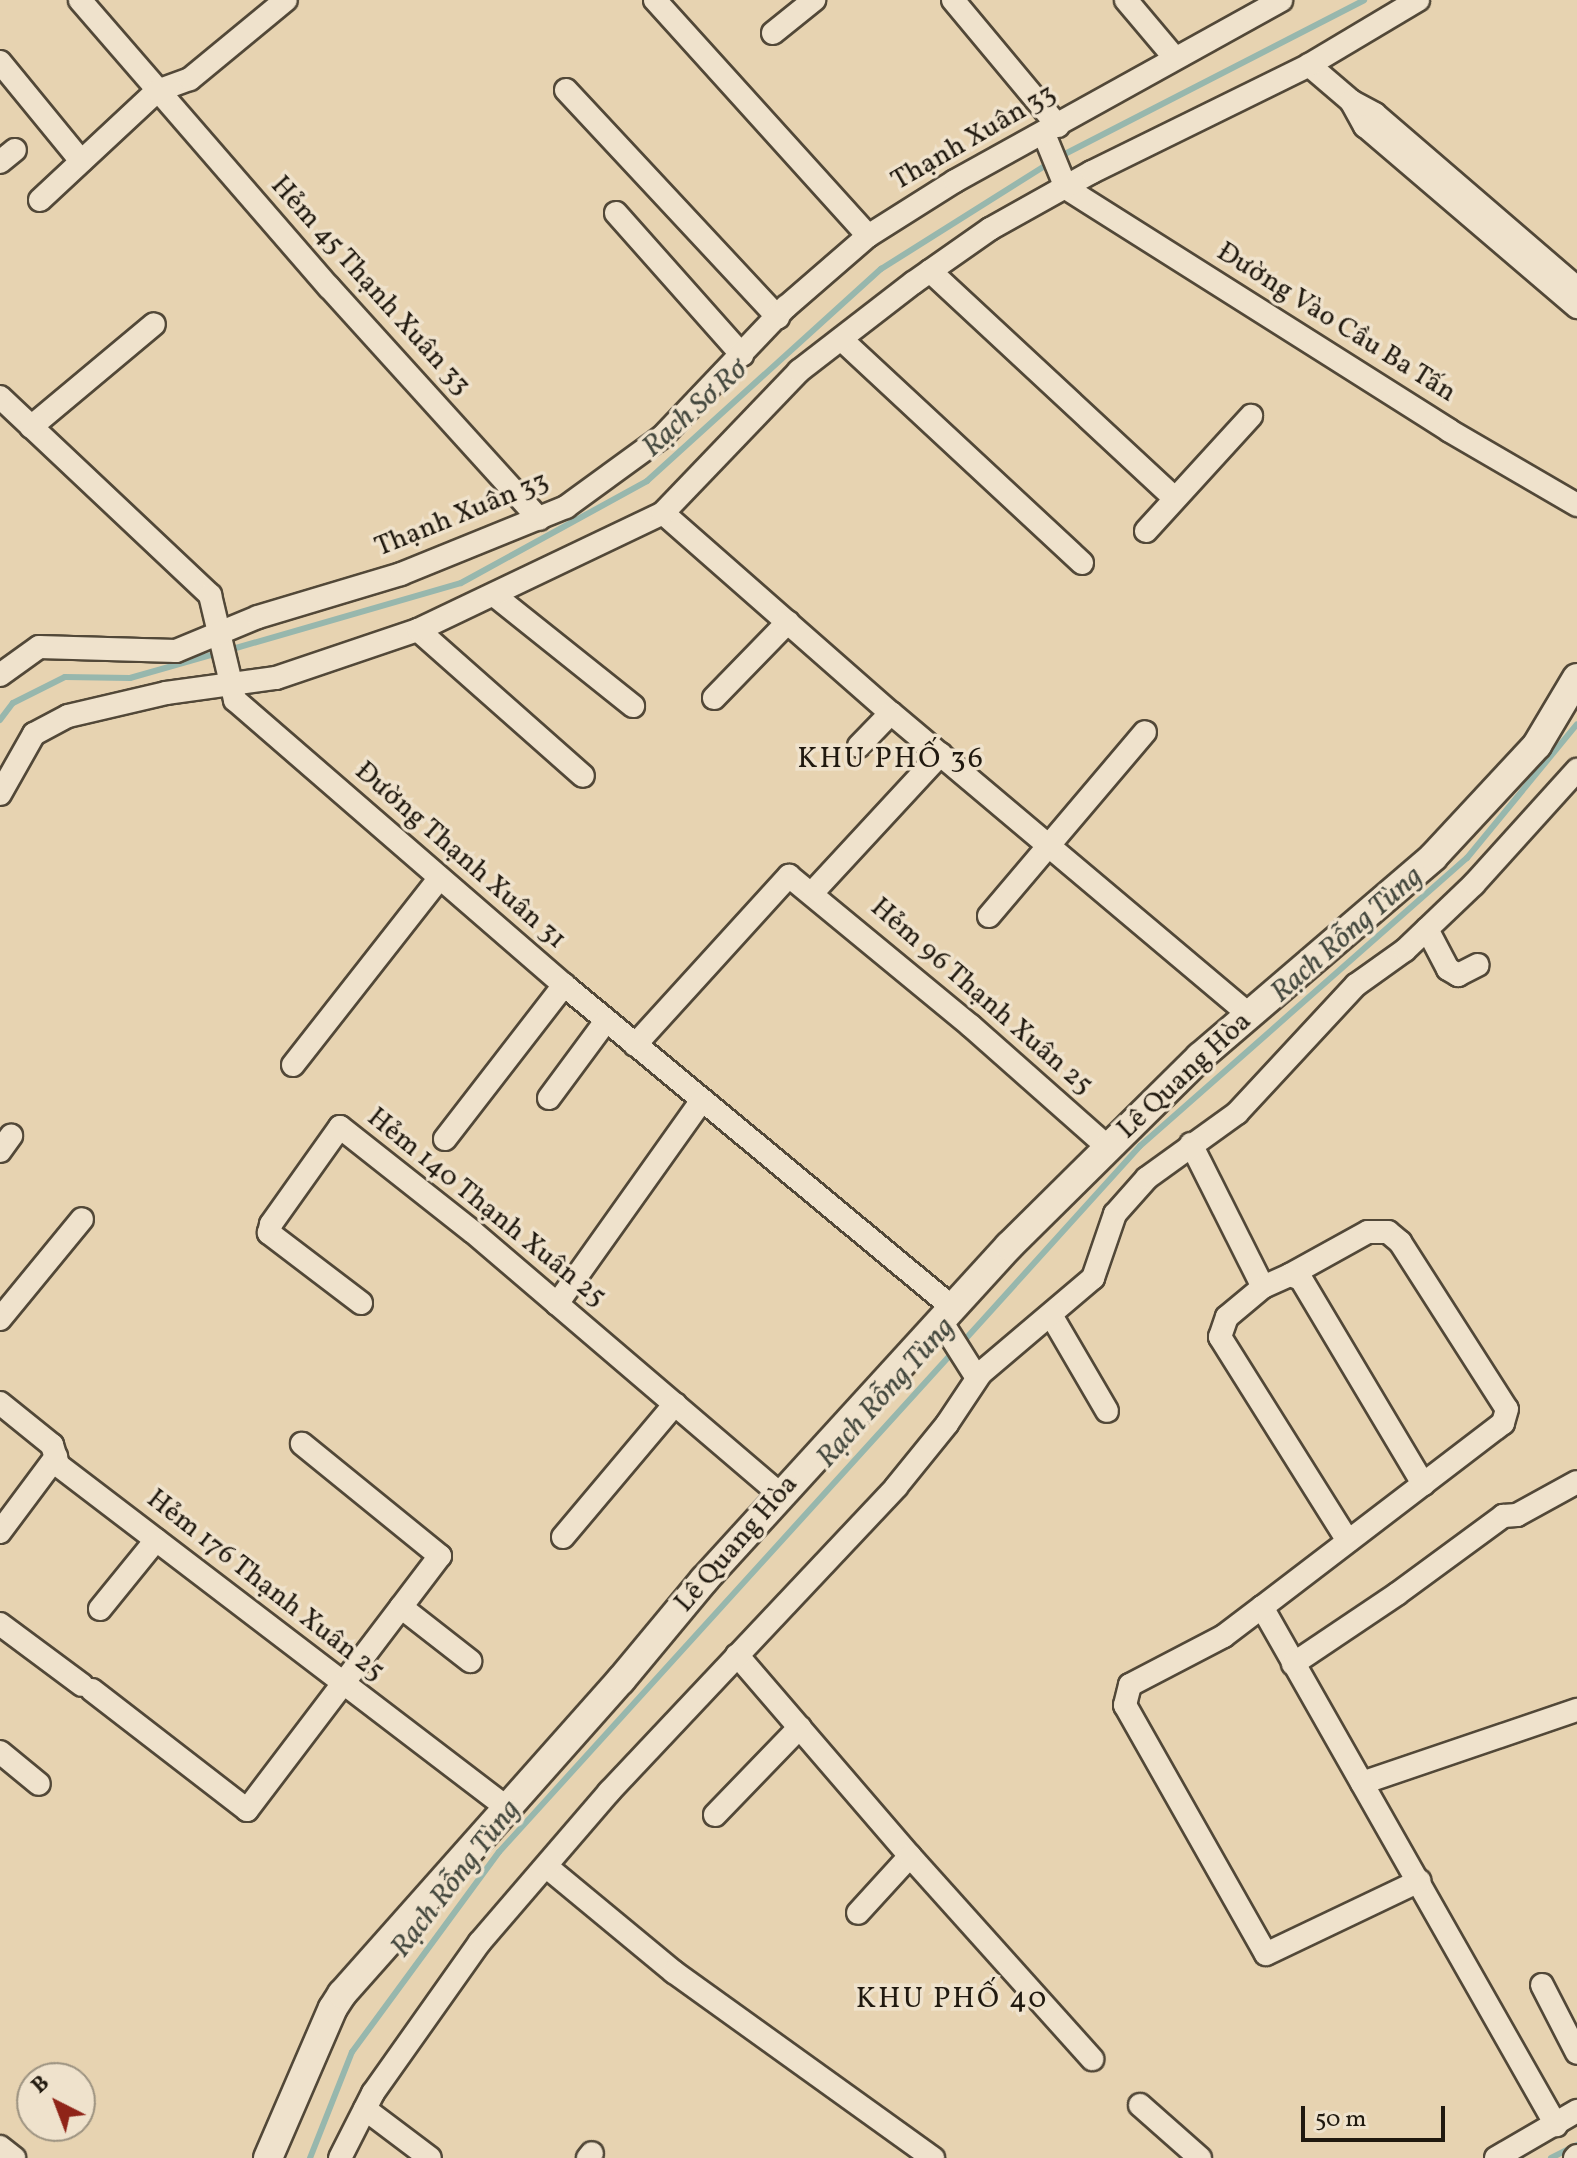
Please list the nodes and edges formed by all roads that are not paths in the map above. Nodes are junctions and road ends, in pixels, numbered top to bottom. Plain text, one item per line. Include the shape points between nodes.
1 (80, 0) edge
2 (286, 0) edge
3 (655, 0) edge
4 (814, 0) edge
5 (953, 0) edge
6 (1126, 0) edge
7 (1281, 0) edge
8 (1418, 0) edge
9 (773, 33) dead end
10 (1174, 57) junction
11 (0, 62) edge
12 (1309, 65) junction
13 (566, 90) dead end
14 (157, 91) junction
15 (1351, 101) junction
16 (1051, 130) junction
17 (81, 161) junction
18 (1066, 188) junction
19 (40, 200) dead end
20 (616, 213) dead end
21 (868, 236) junction
22 (930, 271) junction
23 (1577, 288) edge
24 (1577, 307) edge
25 (778, 317) junction
26 (154, 324) dead end
27 (841, 339) junction
28 (742, 355) junction
29 (0, 397) edge
30 (1251, 416) dead end
31 (31, 427) junction
32 (1174, 498) junction
33 (1577, 505) edge
34 (663, 513) junction
35 (539, 519) junction
36 (1146, 531) dead end
37 (1082, 563) dead end
38 (494, 595) junction
39 (788, 622) junction
40 (418, 630) junction
41 (221, 636) junction
42 (0, 675) edge
43 (1577, 678) edge
44 (229, 684) junction
45 (714, 698) dead end
46 (633, 706) dead end
47 (891, 713) junction
48 (1145, 732) dead end
49 (859, 746) dead end
50 (941, 754) junction
51 (1577, 770) edge
52 (583, 776) dead end
53 (0, 794) edge
54 (1049, 845) junction
55 (439, 879) junction
56 (813, 892) junction
57 (989, 916) dead end
58 (1430, 934) junction
59 (1478, 965) dead end
60 (564, 985) junction
61 (1250, 1015) junction
62 (606, 1021) junction
63 (635, 1045) junction
64 (293, 1065) dead end
65 (549, 1098) dead end
66 (701, 1101) junction
67 (445, 1139) dead end
68 (1191, 1144) junction
69 (1109, 1148) junction
70 (82, 1219) dead end
71 (1290, 1275) junction
72 (1263, 1287) junction
73 (361, 1303) dead end
74 (557, 1304) junction
75 (1051, 1315) junction
76 (0, 1319) edge
77 (948, 1321) junction
78 (973, 1372) junction
79 (0, 1403) edge
80 (675, 1404) junction
81 (1107, 1411) dead end
82 (302, 1444) dead end
83 (56, 1457) junction
84 (1577, 1482) edge
85 (1423, 1484) junction
86 (780, 1494) junction
87 (0, 1532) edge
88 (563, 1537) dead end
89 (156, 1540) junction
90 (1348, 1541) junction
91 (401, 1607) junction
92 (1262, 1607) junction
93 (100, 1609) dead end
94 (0, 1624) edge
95 (737, 1655) junction
96 (470, 1661) dead end
97 (1293, 1664) junction
98 (343, 1684) junction
99 (1577, 1710) edge
100 (800, 1727) junction
101 (0, 1752) edge
102 (1362, 1783) junction
103 (39, 1784) dead end
104 (506, 1807) junction
105 (715, 1815) dead end
106 (910, 1856) junction
107 (547, 1867) junction
108 (1419, 1881) junction
109 (858, 1913) dead end
110 (1542, 1985) dead end
111 (1577, 2053) edge
112 (1092, 2059) dead end
113 (1140, 2105) dead end
114 (365, 2109) junction
115 (1577, 2111) edge
116 (1556, 2125) junction
117 (0, 2147) edge
118 (14, 2158) edge
119 (268, 2158) edge
120 (340, 2158) edge
121 (430, 2158) edge
122 (933, 2158) edge
123 (1200, 2158) edge
124 (1496, 2158) edge

1 - 14 street, Hẻm 45 Thạnh Xuân 33
2 - 14 street via 190,79
3 - 21 street
4 - 9 street
5 - 16 street
6 - 10 street
7 - 10 street, Thạnh Xuân 33
8 - 12 street
10 - 16 street, Thạnh Xuân 33
11 - 17 street
12 - 15 street
12 - 18 street
13 - 25 street
14 - 17 street
14 - 35 street, Hẻm 45 Thạnh Xuân 33
15 - 23 street via 1375,114
15 - 24 street via 1365,126
16 - 18 street
16 - 21 street, Thạnh Xuân 33
17 - 19 street
18 - 22 street via 990,229
18 - 33 street, Đường Vào Cầu Ba Tấn via 1450,431
20 - 28 street
21 - 25 street, Thạnh Xuân 33
22 - 27 street
22 - 32 street
25 - 28 street, Thạnh Xuân 33
26 - 31 street
27 - 34 street via 799,371
27 - 37 street
28 - 35 street, Thạnh Xuân 33 via 662,437 566,507
29 - 31 street, Đường Thạnh Xuân 31
30 - 32 street
31 - 41 street, Đường Thạnh Xuân 31 via 210,595
32 - 36 street
34 - 38 street
34 - 39 street
35 - 41 street, Thạnh Xuân 33 via 401,574 258,617
38 - 40 street
38 - 46 street
39 - 45 street
39 - 47 street
40 - 44 street via 276,678
40 - 52 street
41 - 42 street, Thạnh Xuân 33 via 176,651 39,647
41 - 44 street, Đường Thạnh Xuân 31
43 - 61 street, Lê Quang Hòa via 1537,745 1452,838
44 - 53 street via 68,716 34,734
44 - 55 street, Đường Thạnh Xuân 31 via 235,700
47 - 49 street
47 - 50 street
48 - 54 street
50 - 54 street
50 - 56 street
51 - 58 street
54 - 57 street
54 - 61 street
55 - 60 street, Đường Thạnh Xuân 31
55 - 64 street
56 - 63 street via 789,876
56 - 69 street, Hẻm 96 Thạnh Xuân 25
58 - 59 street via 1448,969 1458,975
58 - 68 street via 1356,985 1237,1113
60 - 62 street, Đường Thạnh Xuân 31
60 - 67 street
61 - 69 street, Lê Quang Hòa
62 - 63 street, Đường Thạnh Xuân 31
62 - 65 street
63 - 66 street, Đường Thạnh Xuân 31
66 - 74 street
66 - 77 street, Đường Thạnh Xuân 31
68 - 72 street
68 - 75 street via 1147,1178 1115,1214 1093,1278
69 - 77 street, Lê Quang Hòa
70 - 76 street
71 - 72 street
71 - 85 street via 1301,1279
71 - 85 street via 1368,1232 1388,1232 1400,1242 1502,1395 1507,1409 1503,1423
72 - 90 street via 1227,1317 1220,1337
73 - 74 street, Hẻm 140 Thạnh Xuân 25 via 269,1233 340,1127
74 - 80 street, Hẻm 140 Thạnh Xuân 25
75 - 78 street
75 - 81 street
77 - 78 street, Đường Thạnh Xuân 31
77 - 86 street, Lê Quang Hòa
78 - 95 street via 947,1424 896,1487
79 - 83 street, Hẻm 176 Thạnh Xuân 25 via 52,1445
80 - 86 street, Hẻm 140 Thạnh Xuân 25
80 - 88 street
82 - 91 street via 440,1556
83 - 87 street
83 - 89 street, Hẻm 176 Thạnh Xuân 25 via 58,1465
84 - 97 street via 1517,1515 1503,1516
85 - 90 street
86 - 104 street, Lê Quang Hòa
89 - 93 street
89 - 98 street, Hẻm 176 Thạnh Xuân 25
90 - 92 street
91 - 96 street
91 - 98 street
92 - 97 street
92 - 108 street via 1224,1636 1130,1685 1125,1705 1266,1954
94 - 98 street via 247,1810
95 - 100 street
95 - 107 street
97 - 102 street
98 - 104 street, Hẻm 176 Thạnh Xuân 25
99 - 102 street
100 - 105 street
100 - 106 street
101 - 103 street
102 - 108 street
104 - 119 street, Lê Quang Hòa via 342,1994
106 - 109 street
106 - 112 street
107 - 114 street via 480,1942 410,2036
107 - 122 street via 674,1972
108 - 116 street
110 - 111 street
113 - 123 street
114 - 120 street
114 - 121 street
115 - 116 street
116 - 124 street
117 - 118 street

